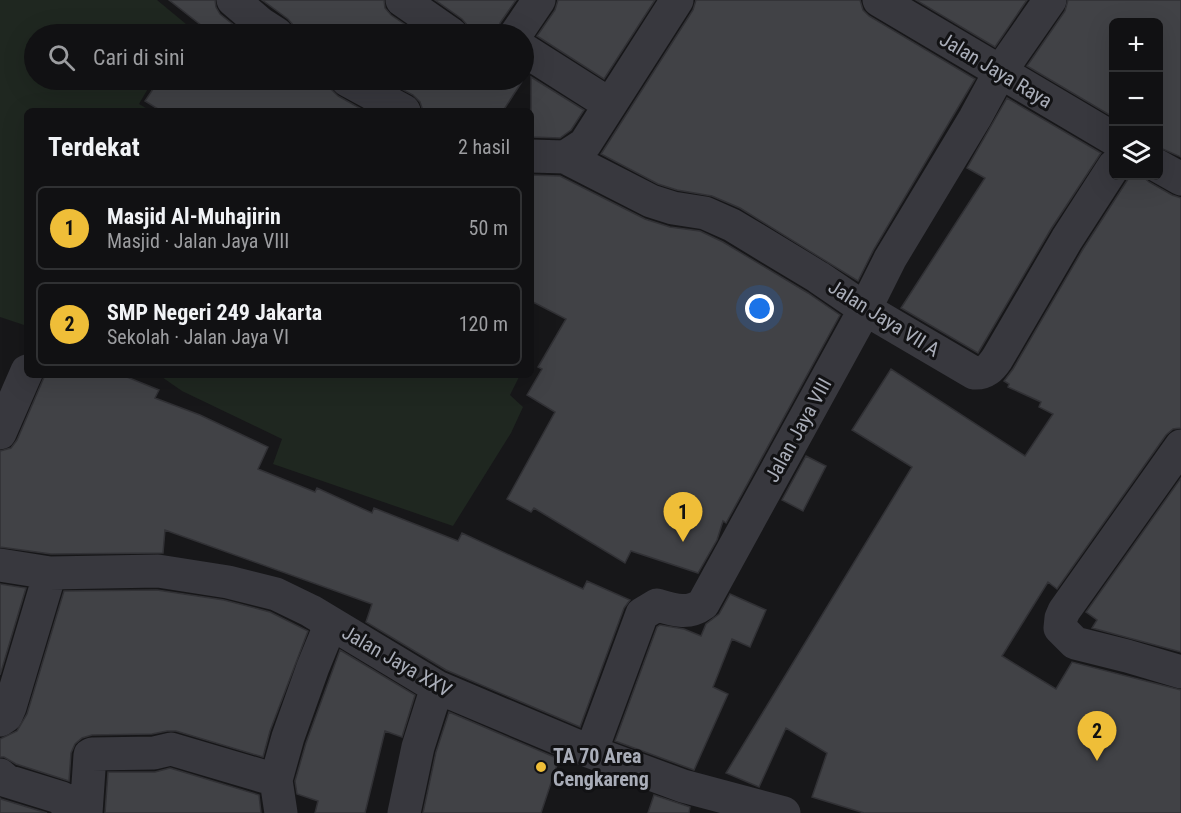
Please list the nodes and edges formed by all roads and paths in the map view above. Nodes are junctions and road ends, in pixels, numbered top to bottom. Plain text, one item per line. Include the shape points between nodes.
1 (234, 0) edge
2 (402, 0) edge
3 (539, 0) edge
4 (677, 0) edge
5 (879, 0) edge
6 (1050, 0) edge
7 (442, 18) edge
8 (262, 24) edge
9 (523, 24) edge
10 (534, 56) edge
11 (1000, 72) junction
12 (365, 90) edge
13 (609, 105) junction
14 (398, 108) edge
15 (1109, 137) edge
16 (534, 156) edge
17 (565, 157) junction
18 (1163, 169) edge
19 (1109, 172) edge
20 (1181, 179) edge
21 (865, 309) junction
22 (24, 378) edge
23 (0, 433) edge
24 (1181, 446) edge
25 (0, 565) edge
26 (50, 573) junction
27 (331, 623) junction
28 (1181, 672) edge
29 (437, 687) junction
30 (0, 720) edge
31 (591, 752) junction
32 (0, 776) edge
33 (276, 780) junction
34 (71, 813) edge
35 (86, 813) edge
36 (281, 813) edge
37 (404, 813) edge
38 (784, 813) edge

1 - 8 street
2 - 7 street
3 - 9 street
4 - 13 street
5 - 11 street, Jalan Jaya Raya
6 - 11 street, Jalan Jaya VIII
10 - 13 street
11 - 15 street, Jalan Jaya Raya
11 - 21 street, Jalan Jaya VIII via 890,259
12 - 14 street
13 - 17 street via 585,144
16 - 17 street
17 - 21 street, Jalan Jaya VII A via 651,201 705,213 732,225
18 - 20 street
19 - 21 street, Jalan Jaya VII A via 997,359 984,372 974,373
21 - 31 street, Jalan Jaya VIII via 703,604 688,611 657,605 642,614
22 - 23 street
24 - 28 street via 1065,611 1060,628 1075,643
25 - 26 street, Jalan Jaya XXV
26 - 27 street, Jalan Jaya XXV via 158,571 228,582 276,594
26 - 30 street via 10,707
27 - 29 street, Jalan Jaya XXV
27 - 33 street via 312,667
29 - 31 street, Jalan Jaya XXV
29 - 37 street via 418,747
31 - 38 street, Jalan Jaya XXV via 683,786
32 - 34 street via 62,798
33 - 35 street via 171,749 92,754
33 - 36 street

